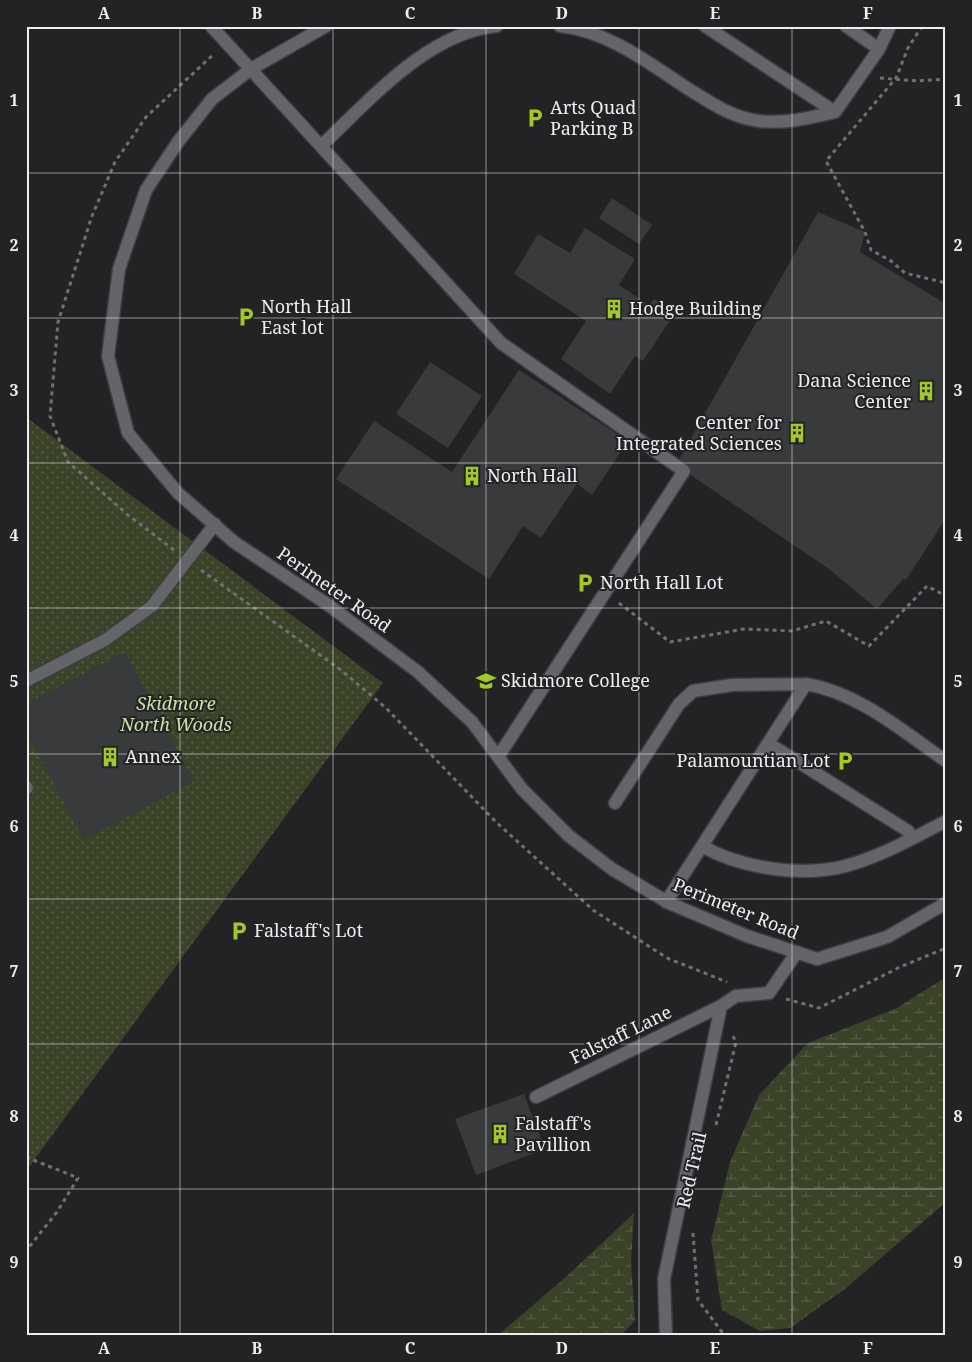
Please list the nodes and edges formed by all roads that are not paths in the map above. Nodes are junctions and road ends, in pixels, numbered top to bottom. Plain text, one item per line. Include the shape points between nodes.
1 (211, 26) edge
2 (326, 26) edge
3 (496, 26) edge
4 (560, 26) edge
5 (705, 26) edge
6 (846, 26) edge
7 (890, 26) edge
8 (880, 48) junction
9 (251, 69) junction
10 (835, 112) junction
11 (321, 146) junction
12 (215, 524) junction
13 (26, 681) edge
14 (806, 684) junction
15 (768, 744) junction
16 (498, 756) junction
17 (946, 761) edge
18 (614, 803) dead end
19 (946, 820) edge
20 (912, 838) junction
21 (702, 846) junction
22 (666, 902) junction
23 (946, 903) edge
24 (797, 952) junction
25 (721, 1006) junction
26 (536, 1097) dead end
27 (666, 1336) edge

1 - 9 lane
2 - 9 lane, Perimeter Road
3 - 11 lane via 479,28 440,44 400,73
4 - 10 lane via 577,28 627,48 718,109 757,121 789,123
5 - 10 lane
6 - 8 lane
7 - 8 lane
8 - 10 lane
9 - 11 lane
9 - 12 lane, Perimeter Road via 212,99 146,190 119,269 108,356 128,433 178,493
11 - 16 lane via 501,343 684,471
12 - 13 lane via 152,606 105,640
12 - 16 lane, Perimeter Road via 234,542 327,604 418,672 472,722
14 - 15 lane
14 - 17 lane via 872,708
14 - 18 lane via 732,685 693,691 679,704
15 - 20 lane via 908,831
15 - 21 lane
16 - 22 lane, Perimeter Road via 522,789 569,836 612,869
19 - 20 lane
20 - 21 lane via 885,852 836,868 794,870 760,867 718,855
21 - 22 lane
22 - 24 lane, Perimeter Road via 747,936
23 - 24 lane, Perimeter Road via 887,937 818,959
24 - 25 lane, Falstaff Lane via 769,993 736,996
25 - 26 lane, Falstaff Lane
25 - 27 lane via 664,1279

